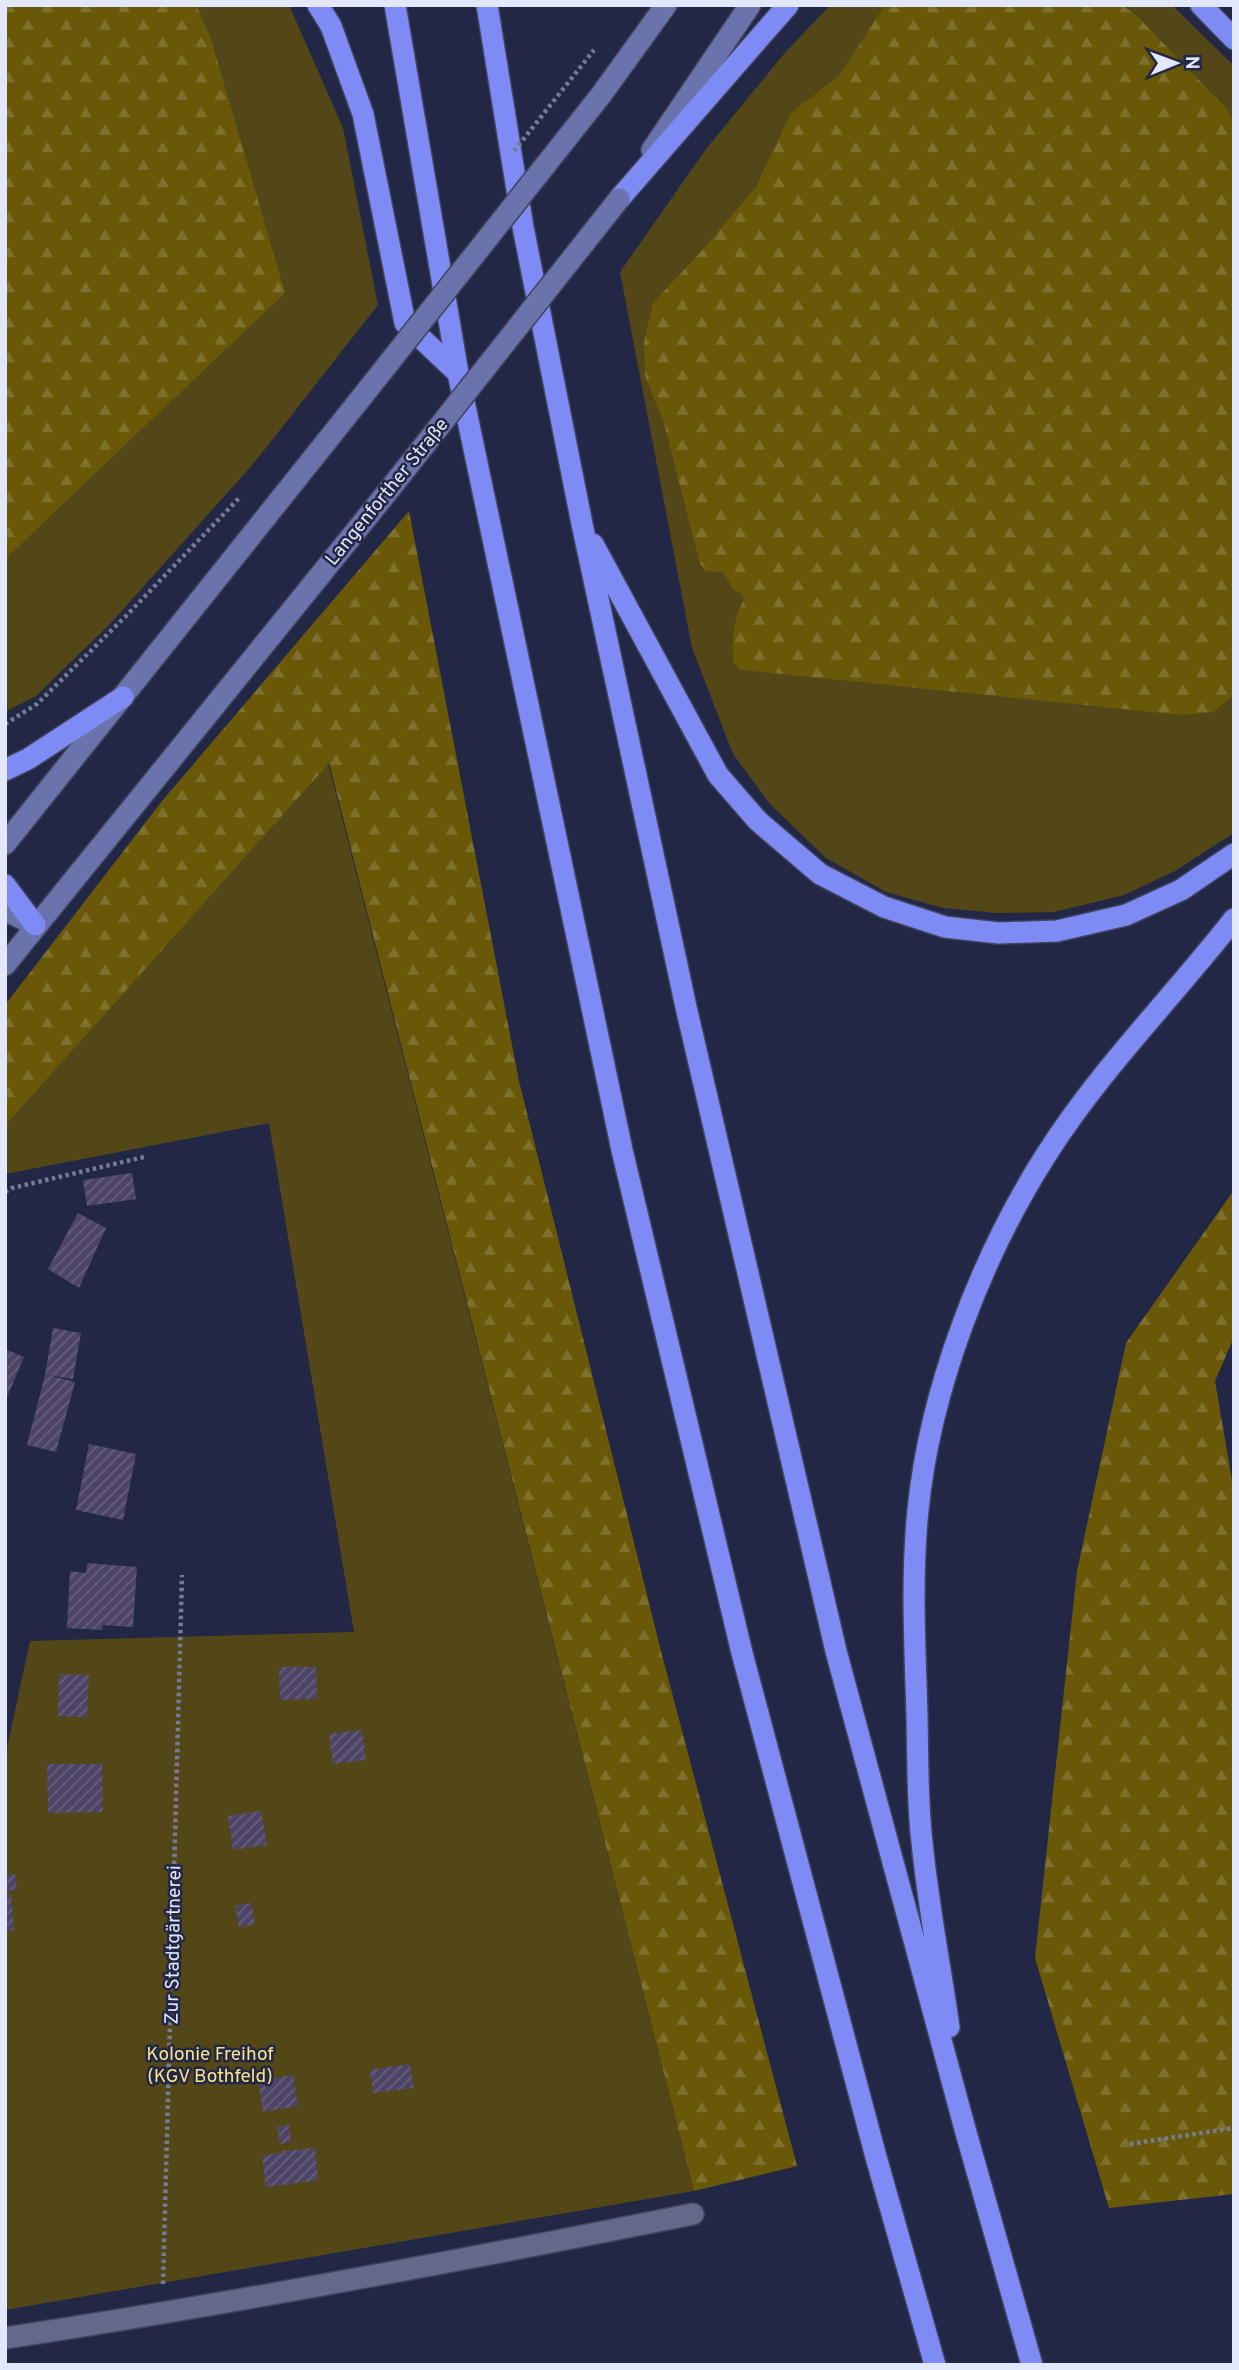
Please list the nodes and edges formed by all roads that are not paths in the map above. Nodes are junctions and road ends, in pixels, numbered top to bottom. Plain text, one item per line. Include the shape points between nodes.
1 (318, 5) edge
2 (395, 5) edge
3 (487, 5) edge
4 (666, 5) edge
5 (750, 5) edge
6 (789, 5) edge
7 (1201, 5) edge
8 (1234, 39) edge
9 (620, 199) junction
10 (458, 373) junction
11 (582, 524) junction
12 (123, 697) junction
13 (5, 770) edge
14 (5, 844) edge
15 (1234, 854) edge
16 (5, 885) edge
17 (5, 909) edge
18 (1234, 919) edge
19 (36, 925) junction
20 (5, 965) edge
21 (965, 2130) junction
22 (693, 2214) dead end
23 (5, 2338) edge
24 (935, 2365) edge
25 (1032, 2365) edge

1 - 10 highway via 331,26 363,114 405,323
2 - 10 highway
3 - 11 highway via 523,227
4 - 12 main road, bridge via 601,95
5 - 9 main road, Langenforther Straße
6 - 9 highway
7 - 8 highway
9 - 19 main road, Langenforther Straße, bridge
10 - 24 highway via 622,1150 739,1640
11 - 15 highway via 718,775 758,821 820,874 884,907 945,927 999,933 1057,932 1126,915 1181,890
11 - 21 highway via 686,1007 836,1651
12 - 13 highway via 28,760
12 - 14 main road
16 - 19 highway
17 - 19 main road
18 - 21 highway via 1103,1075 1046,1156 993,1251 959,1331 933,1420 918,1508 913,1600 921,1840
19 - 20 main road, Langenforther Straße
21 - 25 highway
22 - 23 street via 446,2264

